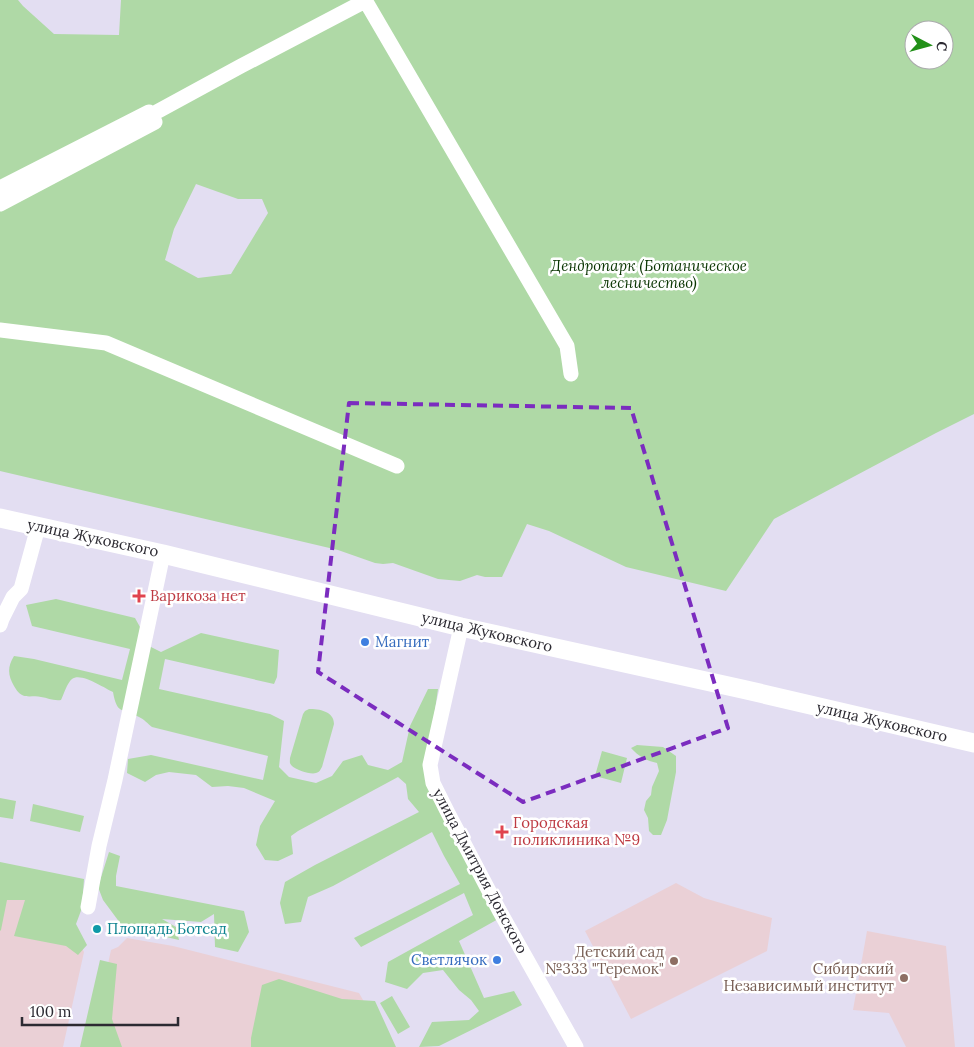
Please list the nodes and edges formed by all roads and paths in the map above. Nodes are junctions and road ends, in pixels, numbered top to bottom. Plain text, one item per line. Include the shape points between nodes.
1 (365, 1) edge
2 (151, 116) junction
3 (0, 188) edge
4 (0, 204) edge
5 (0, 330) edge
6 (571, 374) dead end
7 (397, 466) dead end
8 (0, 518) edge
9 (38, 527) junction
10 (163, 554) junction
11 (0, 625) edge
12 (461, 627) junction
13 (974, 743) edge
14 (88, 907) dead end
15 (576, 1047) edge

1 - 2 street
1 - 6 street via 567,346
2 - 3 street
2 - 4 street
5 - 7 street via 106,343
8 - 9 main road, улица Жуковского
9 - 10 main road, улица Жуковского
9 - 11 street via 21,589
10 - 12 main road, улица Жуковского
10 - 14 street
12 - 13 main road, улица Жуковского
12 - 15 street, улица Дмитрия Донского via 430,765 433,783

